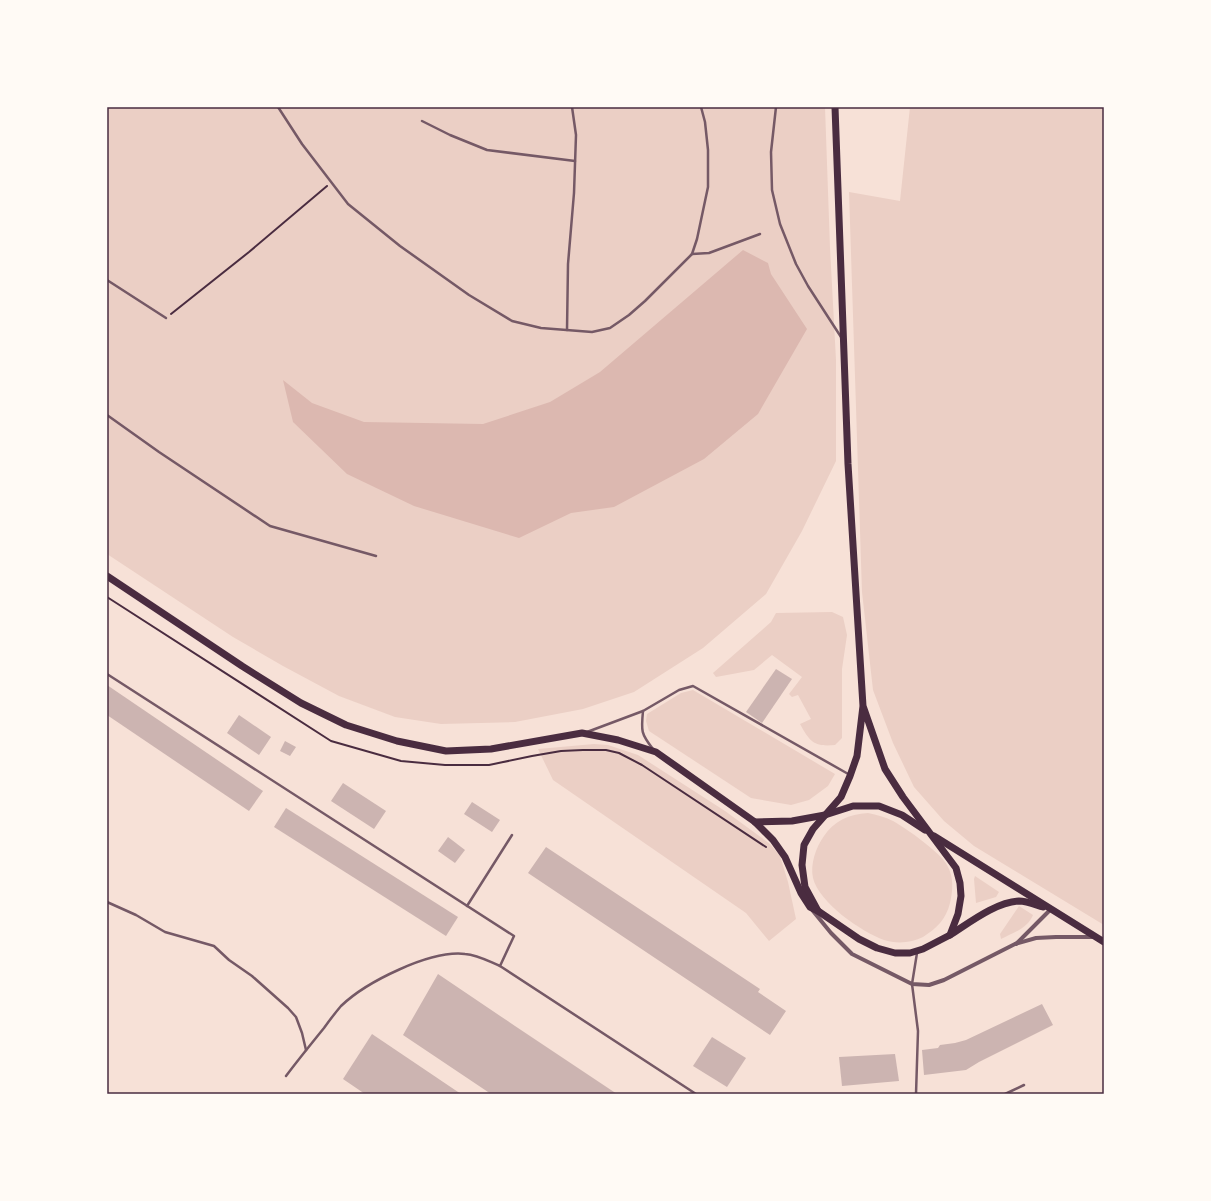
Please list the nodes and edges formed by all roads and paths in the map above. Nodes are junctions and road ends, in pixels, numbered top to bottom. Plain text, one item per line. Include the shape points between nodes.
1 (278, 107) edge
2 (572, 107) edge
3 (701, 107) edge
4 (776, 107) edge
5 (835, 107) edge
6 (422, 121) dead end
7 (575, 161) junction
8 (331, 182) junction
9 (760, 234) dead end
10 (692, 254) junction
11 (107, 280) edge
12 (166, 318) joint
13 (567, 330) junction
14 (844, 340) junction
15 (107, 415) edge
16 (376, 556) dead end
17 (107, 576) edge
18 (107, 674) edge
19 (863, 706) junction
20 (643, 711) junction
21 (582, 734) junction
22 (656, 752) junction
23 (850, 776) junction
24 (825, 815) junction
25 (755, 822) junction
26 (929, 832) junction
27 (512, 835) dead end
28 (107, 902) edge
29 (468, 906) junction
30 (810, 907) junction
31 (1051, 909) junction
32 (818, 911) junction
33 (950, 935) junction
34 (1095, 937) junction
35 (1104, 942) edge
36 (1015, 944) junction
37 (917, 951) junction
38 (500, 966) junction
39 (912, 984) junction
40 (306, 1051) junction
41 (286, 1076) dead end
42 (1024, 1085) dead end
43 (696, 1094) edge
44 (916, 1094) edge
45 (1005, 1094) edge

1 - 8 lane
2 - 7 lane via 576,135
3 - 10 lane via 708,150 708,187
4 - 14 lane via 771,152 772,190 780,224 808,286
5 - 14 main road
6 - 7 lane via 487,150
7 - 13 lane via 568,264
8 - 12 path
8 - 13 lane via 348,204 374,226 488,307 512,321 541,328
9 - 10 lane via 709,254
10 - 13 lane via 645,301 610,328 592,332
11 - 12 lane
14 - 19 main road
15 - 16 lane via 270,526
17 - 21 main road via 301,703 346,725 397,741 446,751 491,749
18 - 29 lane
19 - 23 main road via 857,756
19 - 26 main road via 885,769
20 - 21 lane
20 - 22 lane via 641,727 644,738
20 - 23 lane via 679,690 694,686
21 - 22 main road via 618,740
22 - 25 main road
23 - 24 main road via 841,797
24 - 25 main road via 792,821
24 - 26 main road via 853,806 879,806 902,815
24 - 32 main road via 804,845 802,865 805,886
25 - 30 main road via 785,857
26 - 31 main road
26 - 33 main road via 956,868 960,883 958,914
27 - 29 lane
28 - 40 lane via 165,932 214,946 288,1008 296,1018
29 - 38 lane via 514,936
30 - 32 main road
30 - 39 street via 852,954
31 - 33 main road via 1020,901 1006,903
31 - 34 main road
31 - 36 street
32 - 37 main road via 877,948 895,953
33 - 37 main road
34 - 35 main road
34 - 36 street via 1036,938
36 - 39 street via 944,980 929,985
37 - 39 lane
38 - 40 lane via 480,957 465,954 446,954 407,966 365,988 341,1006
38 - 43 lane
39 - 44 lane via 918,1032
40 - 41 lane
42 - 45 lane

